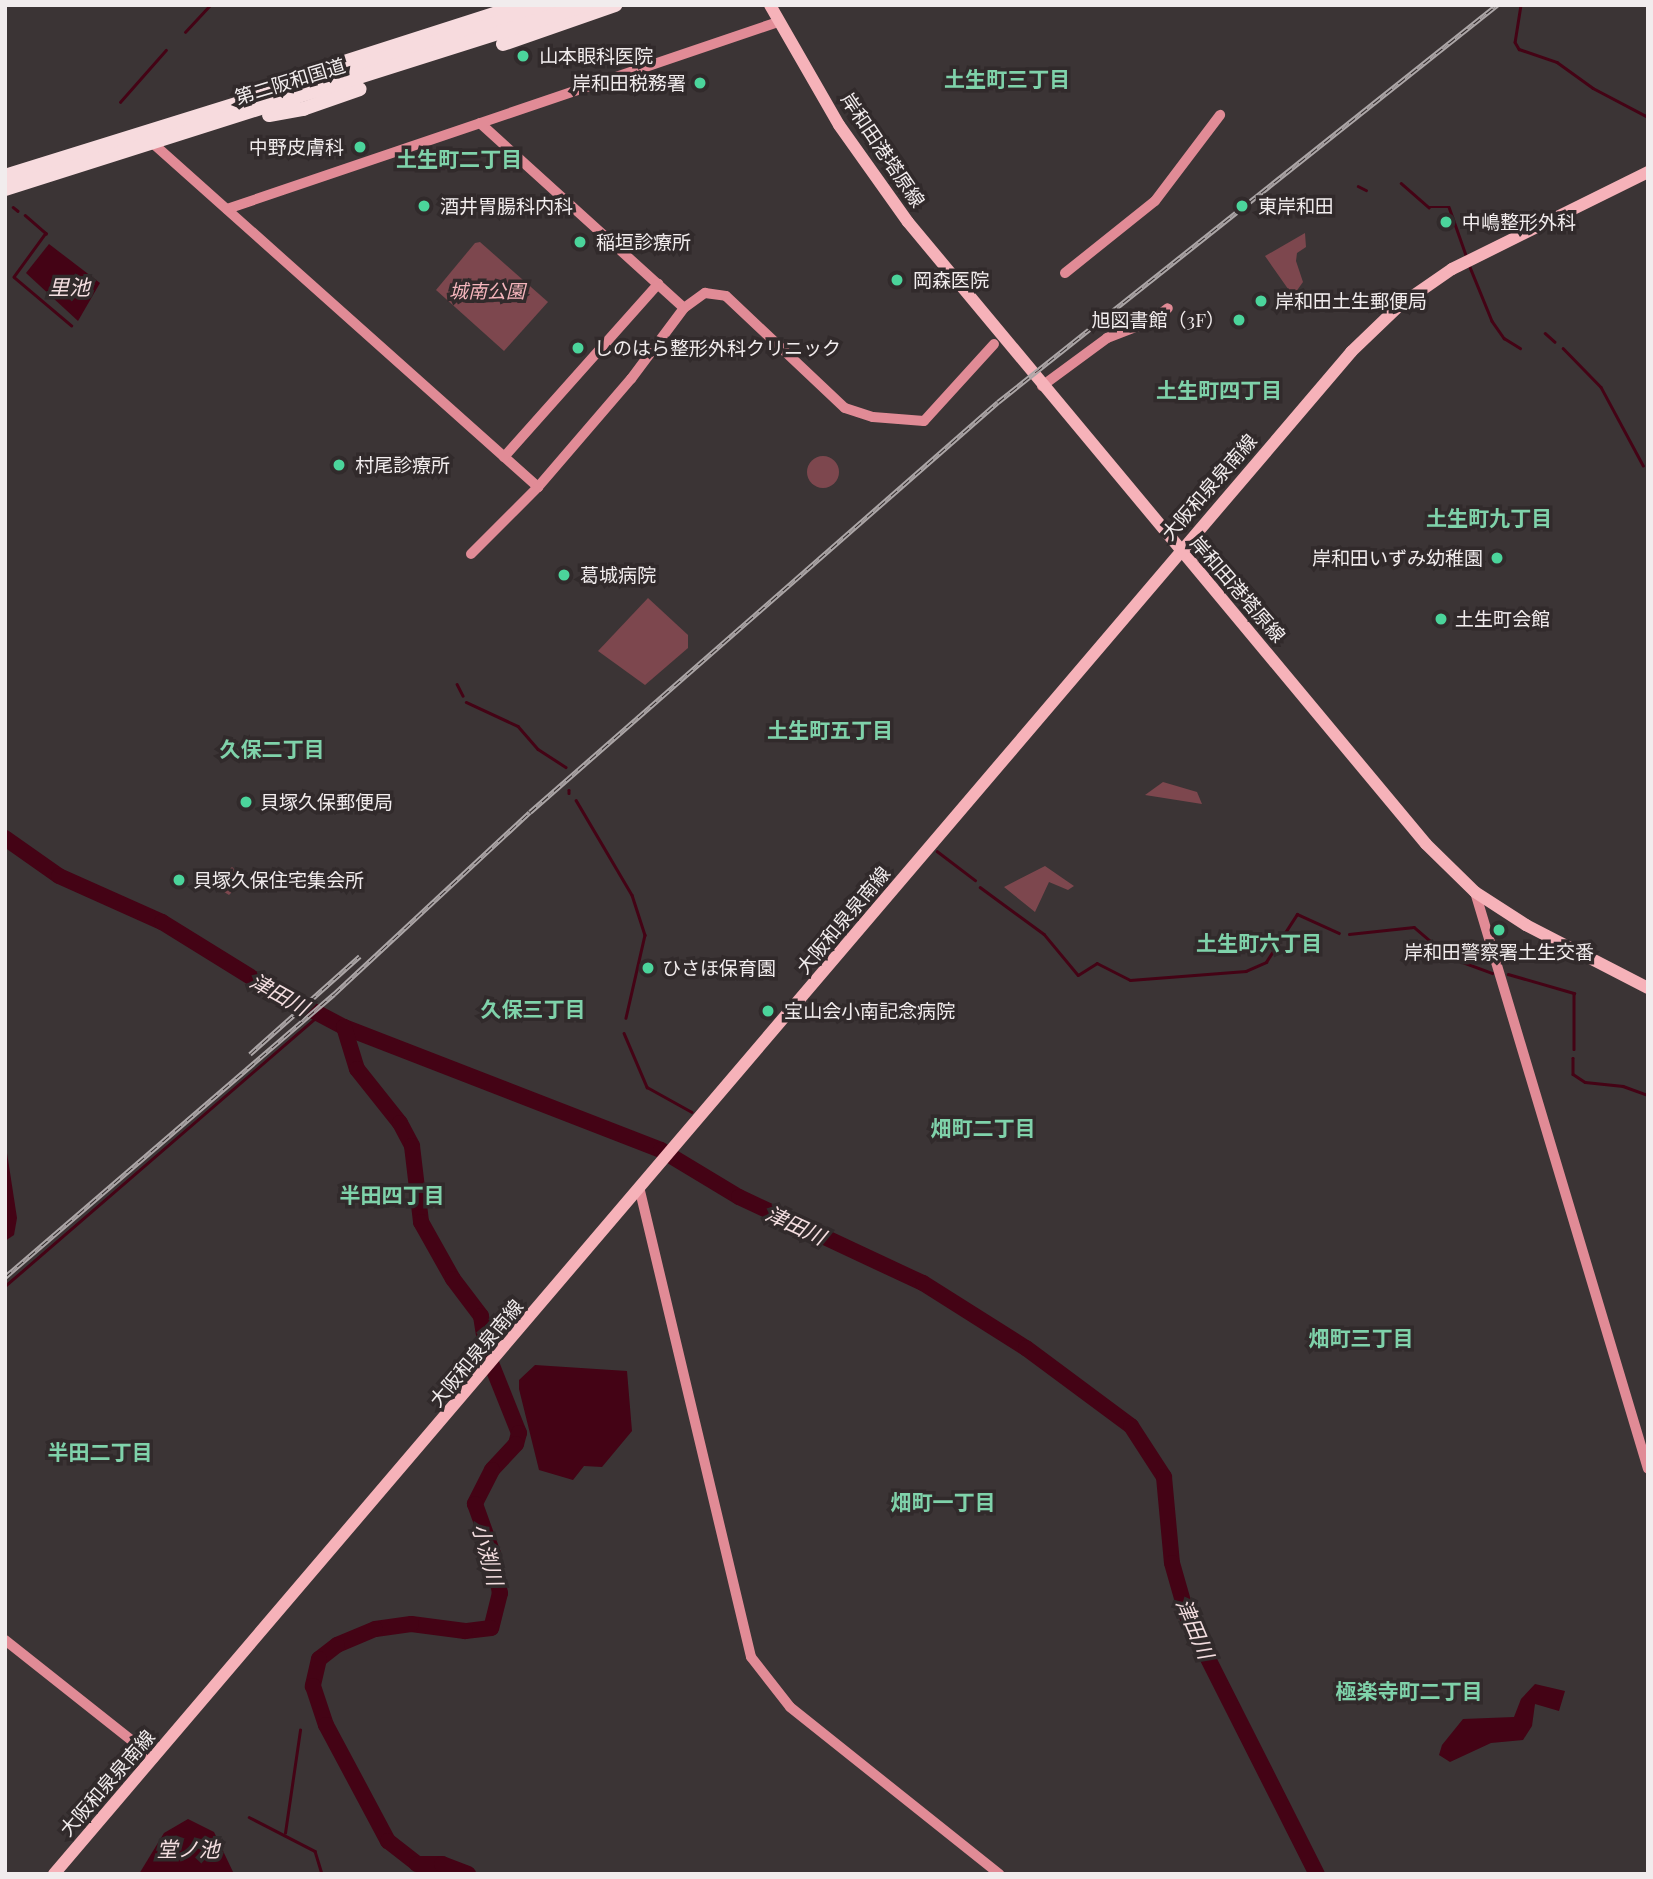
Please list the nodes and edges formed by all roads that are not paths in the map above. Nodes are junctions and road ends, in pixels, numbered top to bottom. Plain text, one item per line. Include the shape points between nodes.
1 (522, 5) edge
2 (554, 5) edge
3 (586, 5) edge
4 (615, 5) edge
5 (770, 5) edge
6 (778, 22) junction
7 (298, 92) junction
8 (207, 114) junction
9 (1220, 115) dead end
10 (232, 119) junction
11 (480, 123) junction
12 (141, 133) junction
13 (154, 144) junction
14 (1648, 172) edge
15 (5, 177) edge
16 (5, 189) edge
17 (227, 209) junction
18 (1065, 273) dead end
19 (658, 284) junction
20 (684, 307) junction
21 (1168, 308) dead end
22 (995, 344) dead end
23 (1042, 386) junction
24 (504, 457) junction
25 (538, 487) junction
26 (1179, 550) junction
27 (471, 554) dead end
28 (1475, 892) junction
29 (1648, 988) edge
30 (640, 1191) junction
31 (1648, 1469) edge
32 (5, 1640) edge
33 (154, 1758) junction
34 (54, 1874) edge
35 (999, 1874) edge

1 - 8 highway via 235,97
2 - 7 highway, 第二阪和国道
3 - 7 highway, 第二阪和国道
4 - 10 highway via 303,109
5 - 6 main road, 岸和田港塔原線
6 - 11 street
6 - 23 main road, 岸和田港塔原線 via 876,180
7 - 8 highway, 第二阪和国道
7 - 10 highway, 第二阪和国道
8 - 12 highway, 第二阪和国道
9 - 18 street via 1155,201
10 - 13 highway, 第二阪和国道
11 - 17 street
11 - 19 street
12 - 13 street
12 - 15 highway, 第二阪和国道
13 - 16 highway, 第二阪和国道
13 - 17 street
14 - 26 main road, 大阪和泉泉南線 via 1471,258 1400,305 1314,393
17 - 24 street
19 - 20 street
19 - 24 street
20 - 22 street via 705,293 719,291 760,324 845,408 919,423
20 - 25 street via 631,379
21 - 23 street via 1151,321 1107,338
23 - 26 main road, 岸和田港塔原線
24 - 25 street
25 - 27 street
26 - 28 main road, 岸和田港塔原線 via 1426,844
26 - 30 main road, 大阪和泉泉南線
28 - 29 main road, 岸和田港塔原線 via 1526,925
28 - 31 street
30 - 33 main road, 大阪和泉泉南線
30 - 35 street via 751,1657 790,1707
32 - 33 street
33 - 34 main road, 大阪和泉泉南線

